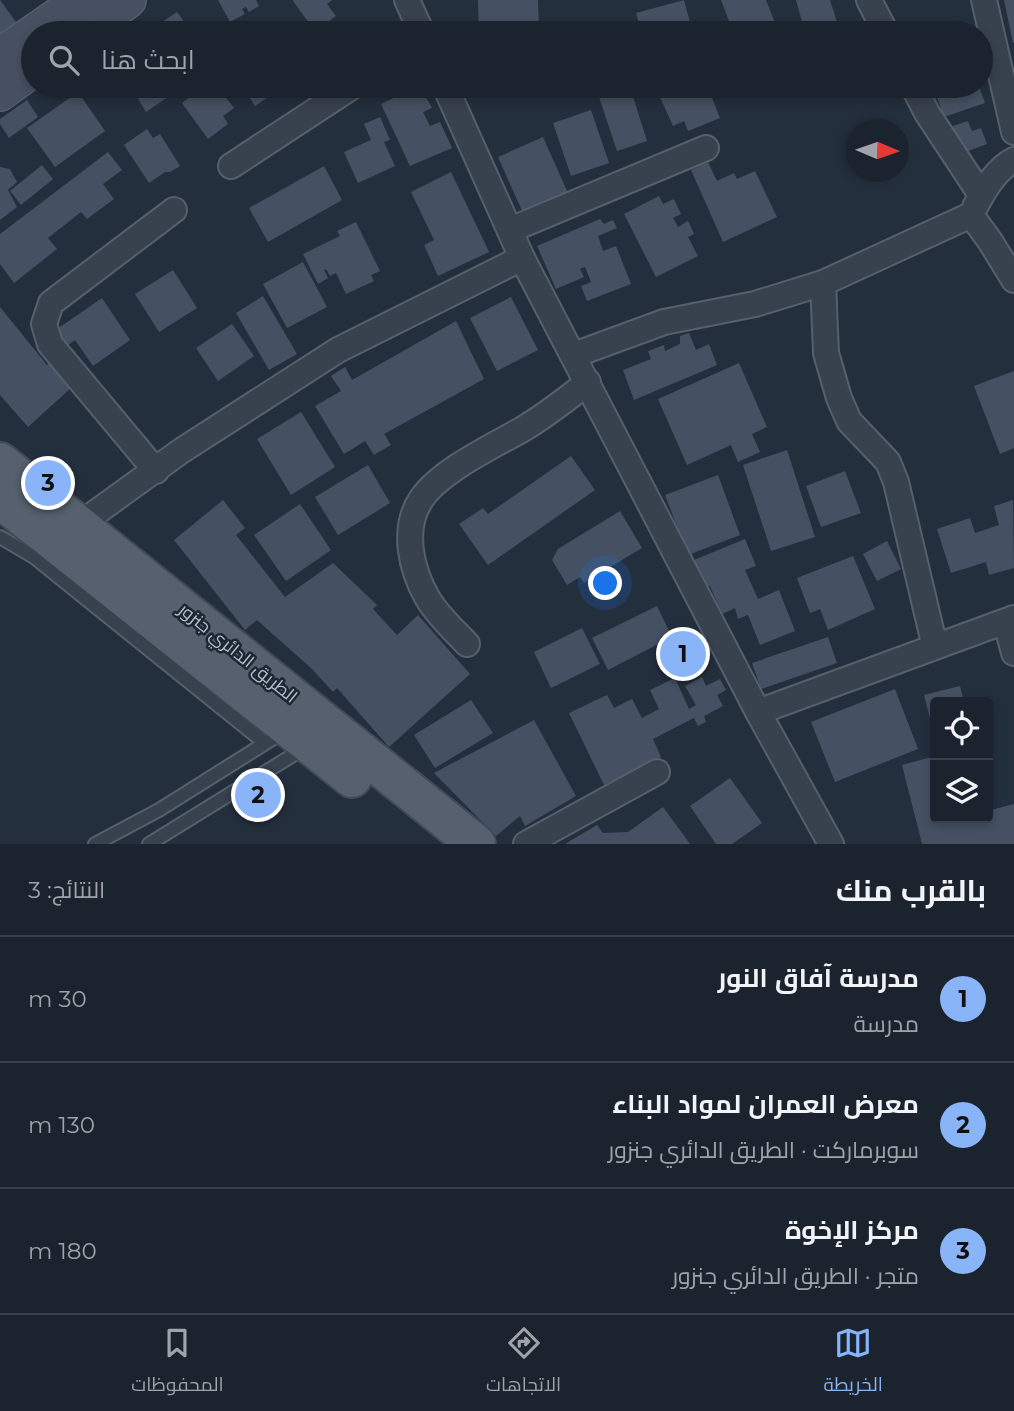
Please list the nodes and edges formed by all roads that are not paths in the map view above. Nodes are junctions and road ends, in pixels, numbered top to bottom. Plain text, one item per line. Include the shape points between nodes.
1 (81, 0) edge
2 (128, 0) edge
3 (407, 0) edge
4 (869, 0) edge
5 (984, 0) edge
6 (50, 21) edge
7 (99, 21) edge
8 (417, 21) edge
9 (880, 21) edge
10 (989, 21) edge
11 (993, 40) edge
12 (21, 41) edge
13 (0, 55) edge
14 (21, 78) edge
15 (0, 93) edge
16 (335, 98) edge
17 (450, 98) edge
18 (919, 98) edge
19 (1014, 132) edge
20 (706, 148) dead end
21 (1014, 160) edge
22 (231, 166) dead end
23 (976, 205) junction
24 (174, 210) dead end
25 (510, 230) junction
26 (522, 257) junction
27 (1014, 280) edge
28 (823, 283) junction
29 (574, 355) junction
30 (588, 382) junction
31 (0, 462) edge
32 (156, 471) junction
33 (0, 499) edge
34 (66, 534) junction
35 (0, 537) edge
36 (1010, 620) edge
37 (467, 644) dead end
38 (935, 647) junction
39 (1014, 653) edge
40 (758, 712) junction
41 (288, 739) junction
42 (657, 772) dead end
43 (94, 844) edge
44 (149, 844) edge
45 (436, 844) edge
46 (476, 844) edge
47 (526, 844) edge
48 (831, 844) edge

1 - 6 street
2 - 7 street
3 - 8 street
4 - 9 street
5 - 10 street
11 - 19 street
12 - 13 street
14 - 15 street
16 - 22 street
17 - 25 street
18 - 23 street
20 - 25 street
21 - 23 street via 994,177
23 - 27 street via 990,241
23 - 28 street
24 - 32 street via 51,303 44,324 50,344
25 - 26 street
26 - 29 street
26 - 32 street via 338,350
28 - 29 street via 755,304 664,322
28 - 38 street via 831,376 849,421 888,462 896,482
29 - 30 street
30 - 37 street via 558,407 440,480 422,498 412,518 413,566 429,601
30 - 40 street
31 - 34 main road, الطريق الدائري جنزور
32 - 34 street
33 - 34 main road, الطريق الدائري جنزور
34 - 41 main road, الطريق الدائري جنزور
34 - 46 main road, الطريق الدائري جنزور
35 - 41 lane
36 - 38 street
36 - 39 street
38 - 40 street
40 - 48 street
41 - 43 lane
41 - 44 lane
41 - 45 main road, الطريق الدائري جنزور
42 - 47 street

